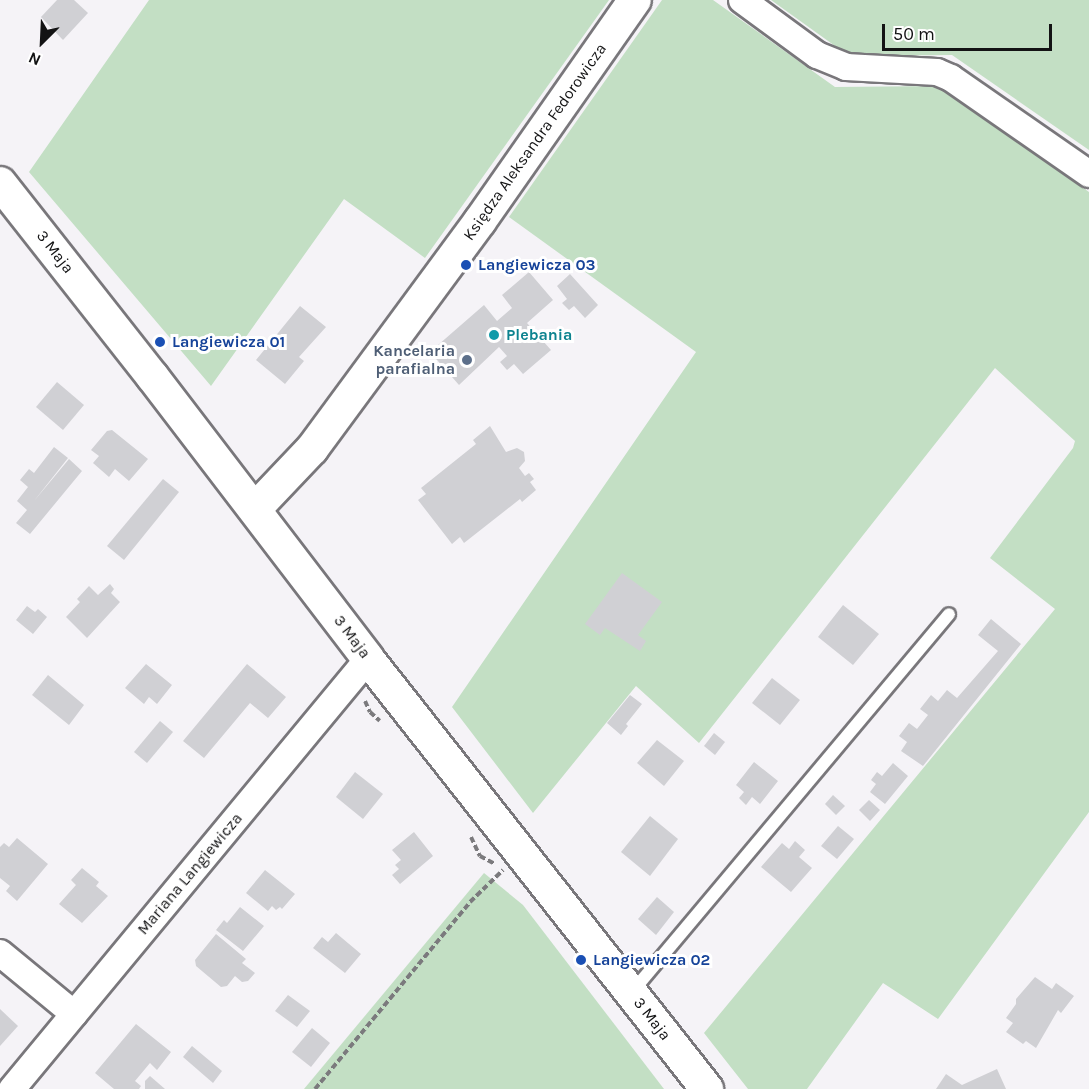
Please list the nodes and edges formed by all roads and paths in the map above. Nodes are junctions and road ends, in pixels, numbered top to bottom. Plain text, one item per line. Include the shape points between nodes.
1 (635, 0) edge
2 (742, 0) edge
3 (1089, 174) edge
4 (0, 183) edge
5 (255, 509) junction
6 (949, 614) dead end
7 (368, 660) junction
8 (504, 870) dead end
9 (0, 953) edge
10 (631, 993) junction
11 (74, 1014) junction
12 (12, 1089) edge
13 (315, 1089) edge
14 (707, 1089) edge

1 - 5 street, Księdza Aleksandra Fedorowicza via 480,221 312,448
2 - 3 street via 817,56 846,67 937,72 951,78
4 - 5 street, 3 Maja
5 - 7 street, 3 Maja
6 - 10 lane
7 - 10 street, 3 Maja
7 - 11 street, Mariana Langiewicza
8 - 13 path via 470,902
9 - 11 street
10 - 14 street, 3 Maja
11 - 12 street, Mariana Langiewicza

